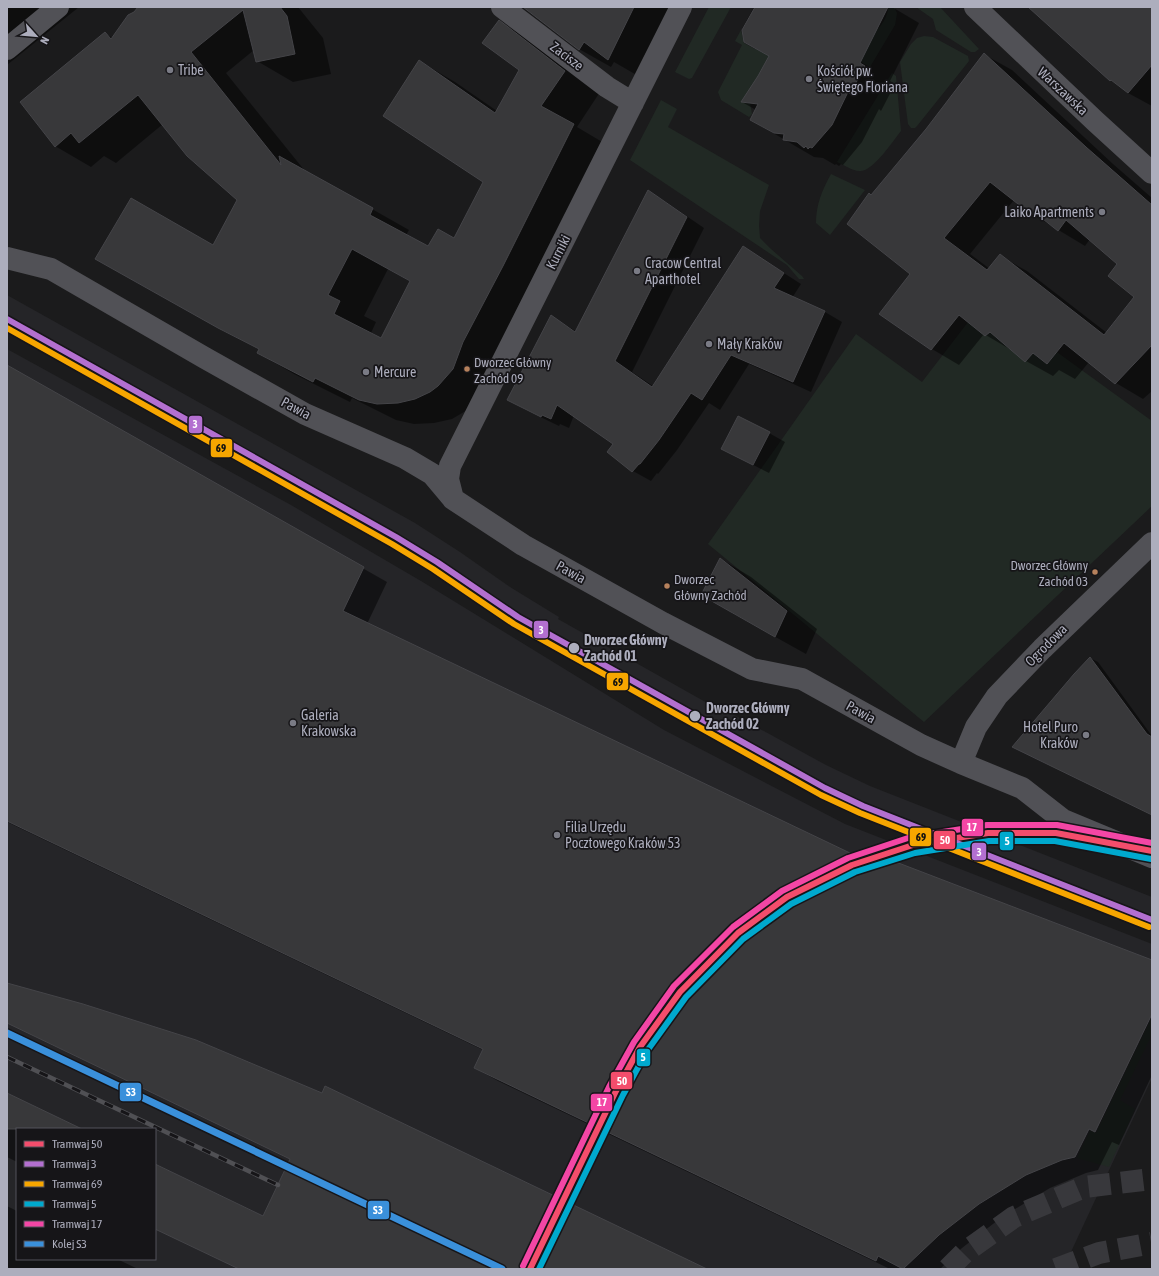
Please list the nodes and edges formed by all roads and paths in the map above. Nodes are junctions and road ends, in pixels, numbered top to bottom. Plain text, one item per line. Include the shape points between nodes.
1 (58, 7) edge
2 (502, 7) edge
3 (681, 7) edge
4 (974, 7) edge
5 (7, 50) edge
6 (633, 103) junction
7 (1152, 173) edge
8 (7, 258) edge
9 (453, 500) junction
10 (1152, 543) edge
11 (961, 763) junction
12 (1152, 858) edge

1 - 5 street
2 - 6 street, Zacisze via 607,87
3 - 6 street, Kurniki
4 - 7 street, Warszawska
6 - 9 street, Kurniki via 450,466 448,478
8 - 9 street, Pawia via 50,269 305,414 405,458 432,474
9 - 11 street, Pawia via 536,552 663,623 752,669 802,679 902,735
10 - 11 street, Ogrodowa via 997,696 976,727
11 - 12 street, Pawia via 1022,788 1063,820

